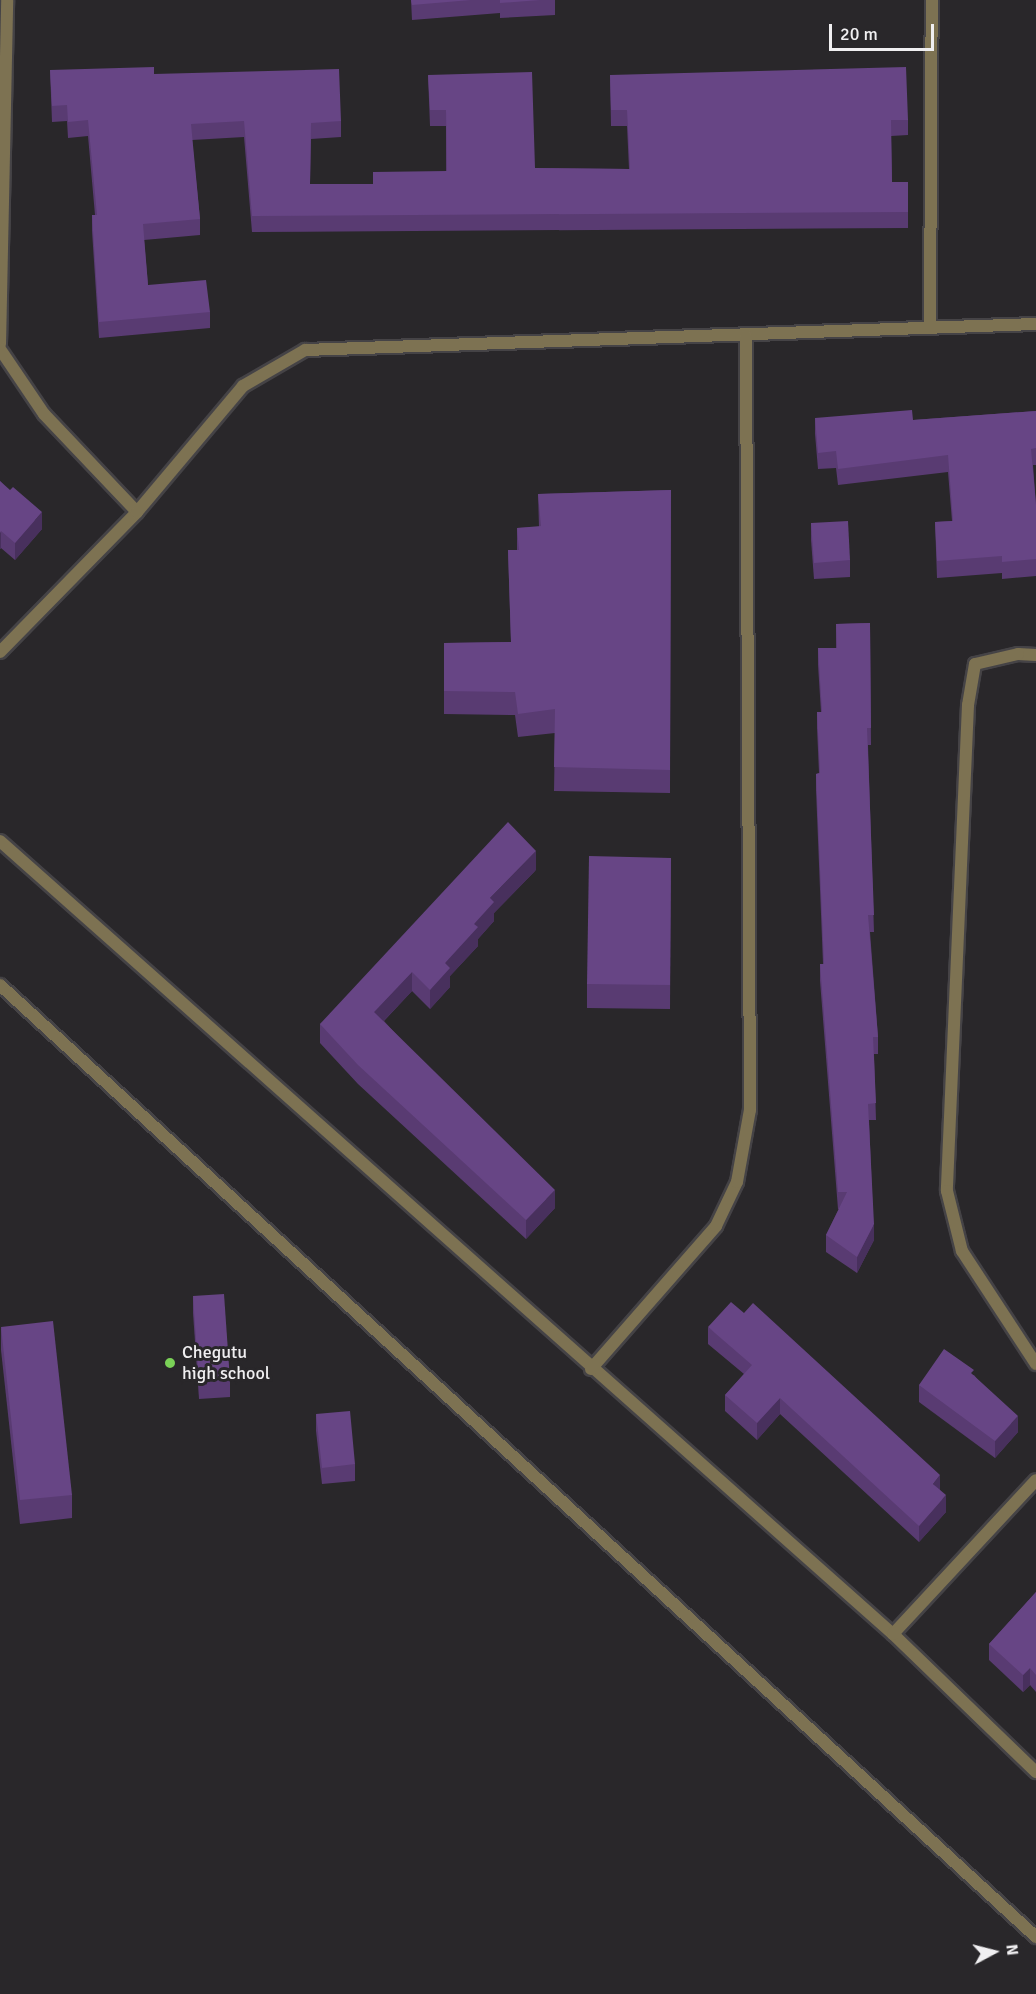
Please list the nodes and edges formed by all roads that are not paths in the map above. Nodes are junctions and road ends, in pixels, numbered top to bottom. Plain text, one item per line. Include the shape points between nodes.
1 (7, 0) edge
2 (933, 0) edge
3 (1036, 324) edge
4 (930, 328) junction
5 (746, 336) junction
6 (0, 344) edge
7 (0, 349) edge
8 (137, 512) junction
9 (0, 652) edge
10 (1036, 655) edge
11 (0, 840) edge
12 (0, 985) edge
13 (1036, 1365) edge
14 (591, 1369) junction
15 (1036, 1480) edge
16 (893, 1634) junction
17 (1036, 1772) edge
18 (1036, 1937) edge

1 - 6 street
2 - 4 street
3 - 4 street
4 - 5 street
5 - 8 street via 305,350 243,386
5 - 14 street via 750,1110 737,1182 716,1226
7 - 8 street via 44,414
8 - 9 street
10 - 13 street via 1018,654 975,664 971,684 947,1191 962,1251
11 - 14 street
12 - 18 street
14 - 16 street
15 - 16 street
16 - 17 street

